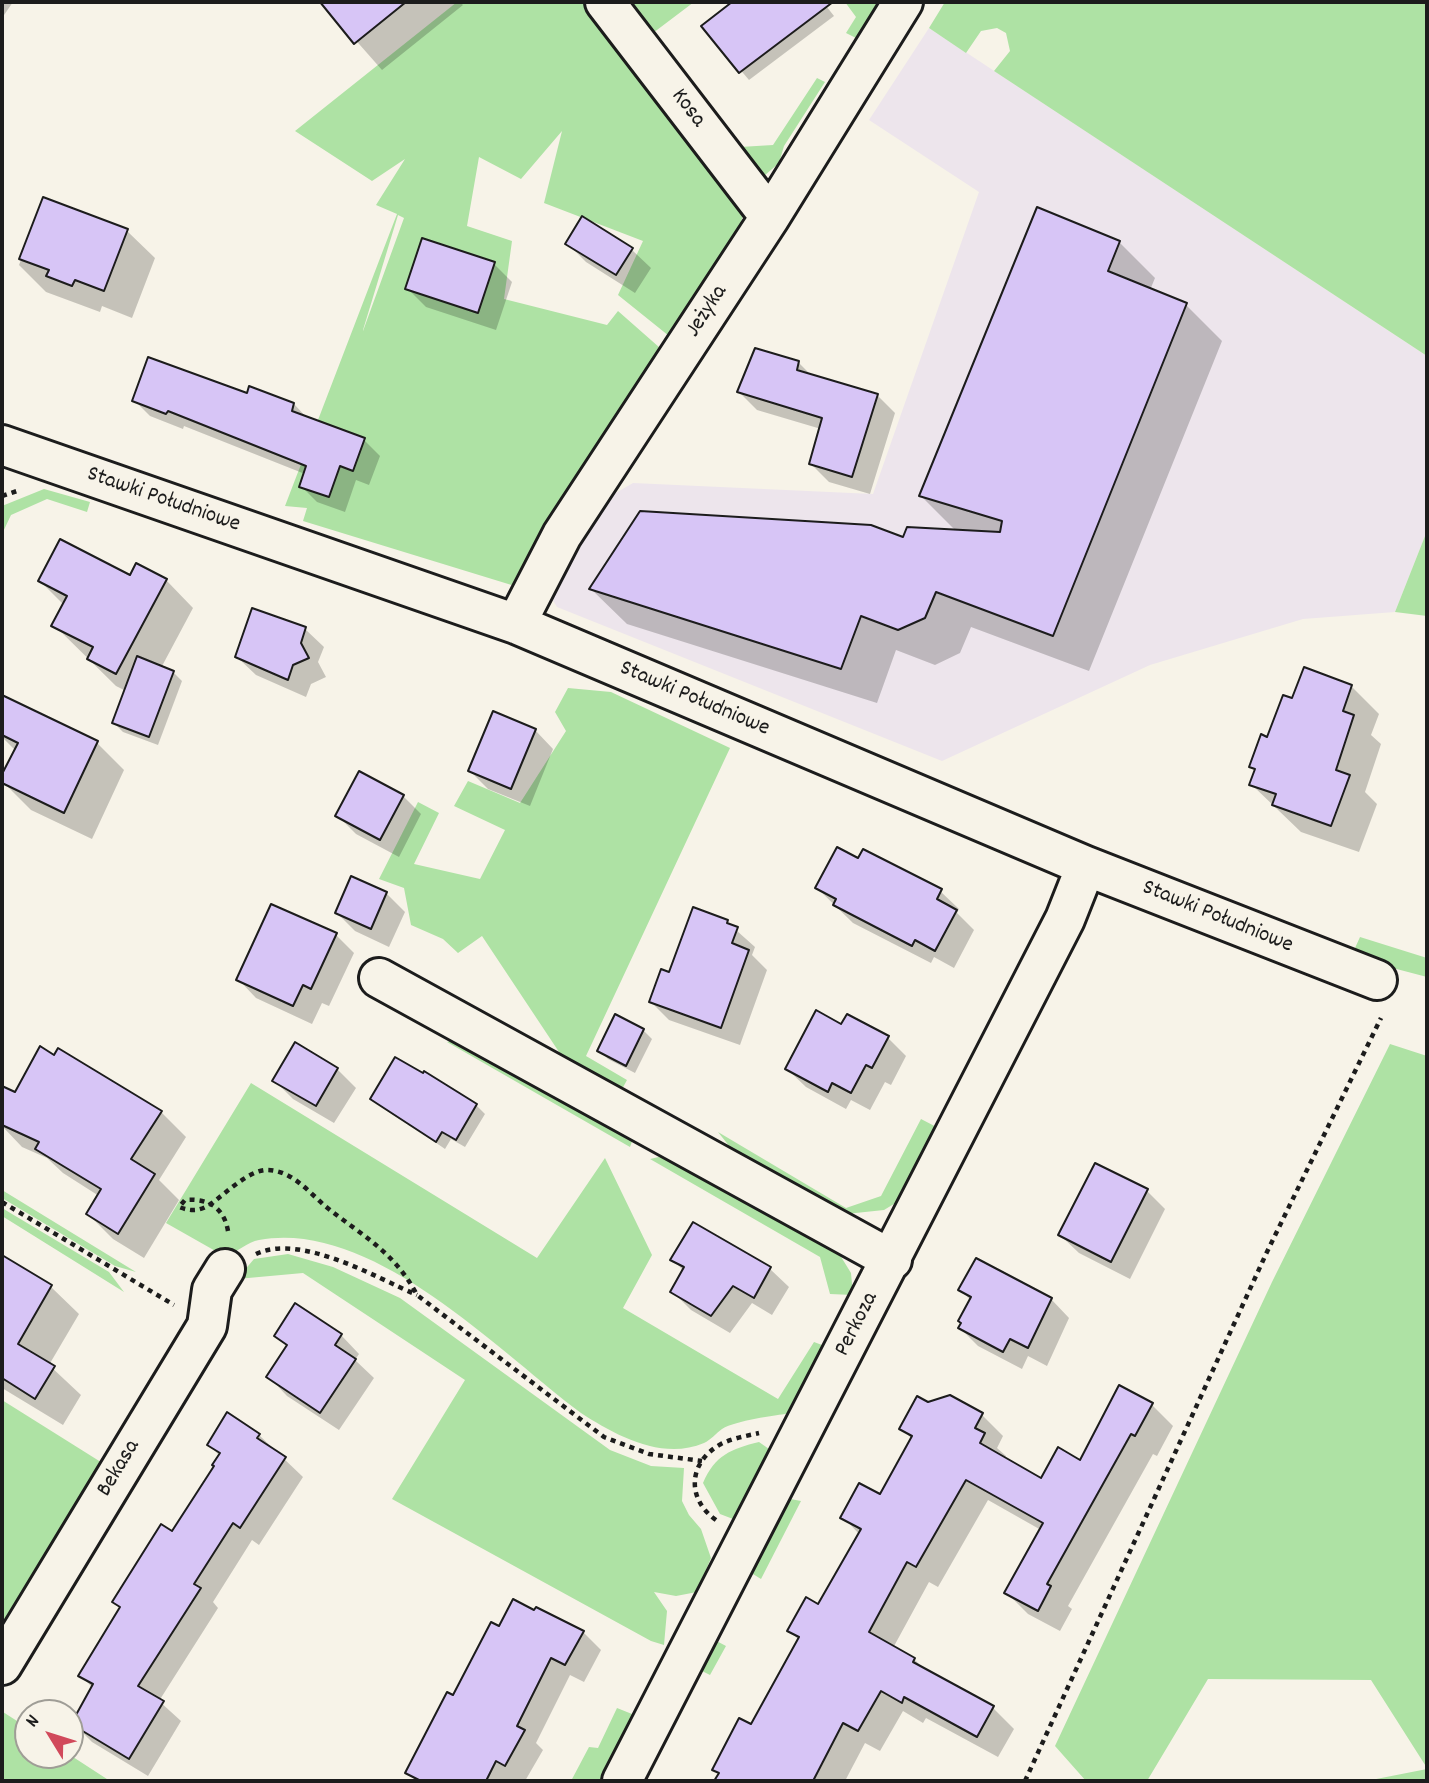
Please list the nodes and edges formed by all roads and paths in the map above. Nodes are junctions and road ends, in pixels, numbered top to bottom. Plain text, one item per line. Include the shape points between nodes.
1 (605, 2) edge
2 (903, 2) edge
3 (770, 217) junction
4 (2, 445) edge
5 (516, 625) junction
6 (1086, 866) junction
7 (379, 978) dead end
8 (1382, 993) joint
9 (2, 1202) edge
10 (212, 1203) junction
11 (891, 1260) junction
12 (225, 1269) junction
13 (416, 1294) junction
14 (207, 1326) junction
15 (807, 1423) junction
16 (702, 1461) junction
17 (758, 1519) junction
18 (2, 1665) edge
19 (622, 1781) edge
20 (1024, 1781) edge

1 - 3 street, Kosa
2 - 3 street, Jeżyka
3 - 5 street, Jeżyka via 562,535
4 - 5 street, Stawki Południowe
5 - 6 street, Stawki Południowe
6 - 8 street, Stawki Południowe
6 - 11 street, Perkoza via 1065,919
7 - 11 street
8 - 20 path
9 - 14 path
10 - 10 path via 197,1211 179,1207 186,1200
10 - 12 path via 227,1224
10 - 13 path via 260,1171 284,1174 377,1243
11 - 15 street, Perkoza
12 - 13 path via 265,1250 313,1251
12 - 14 street, Bekasa via 212,1290
13 - 16 path via 604,1437 649,1454
14 - 18 street, Bekasa
15 - 16 path via 734,1438
15 - 17 street, Perkoza
16 - 17 path via 694,1493 705,1512 729,1525
17 - 19 street, Perkoza

